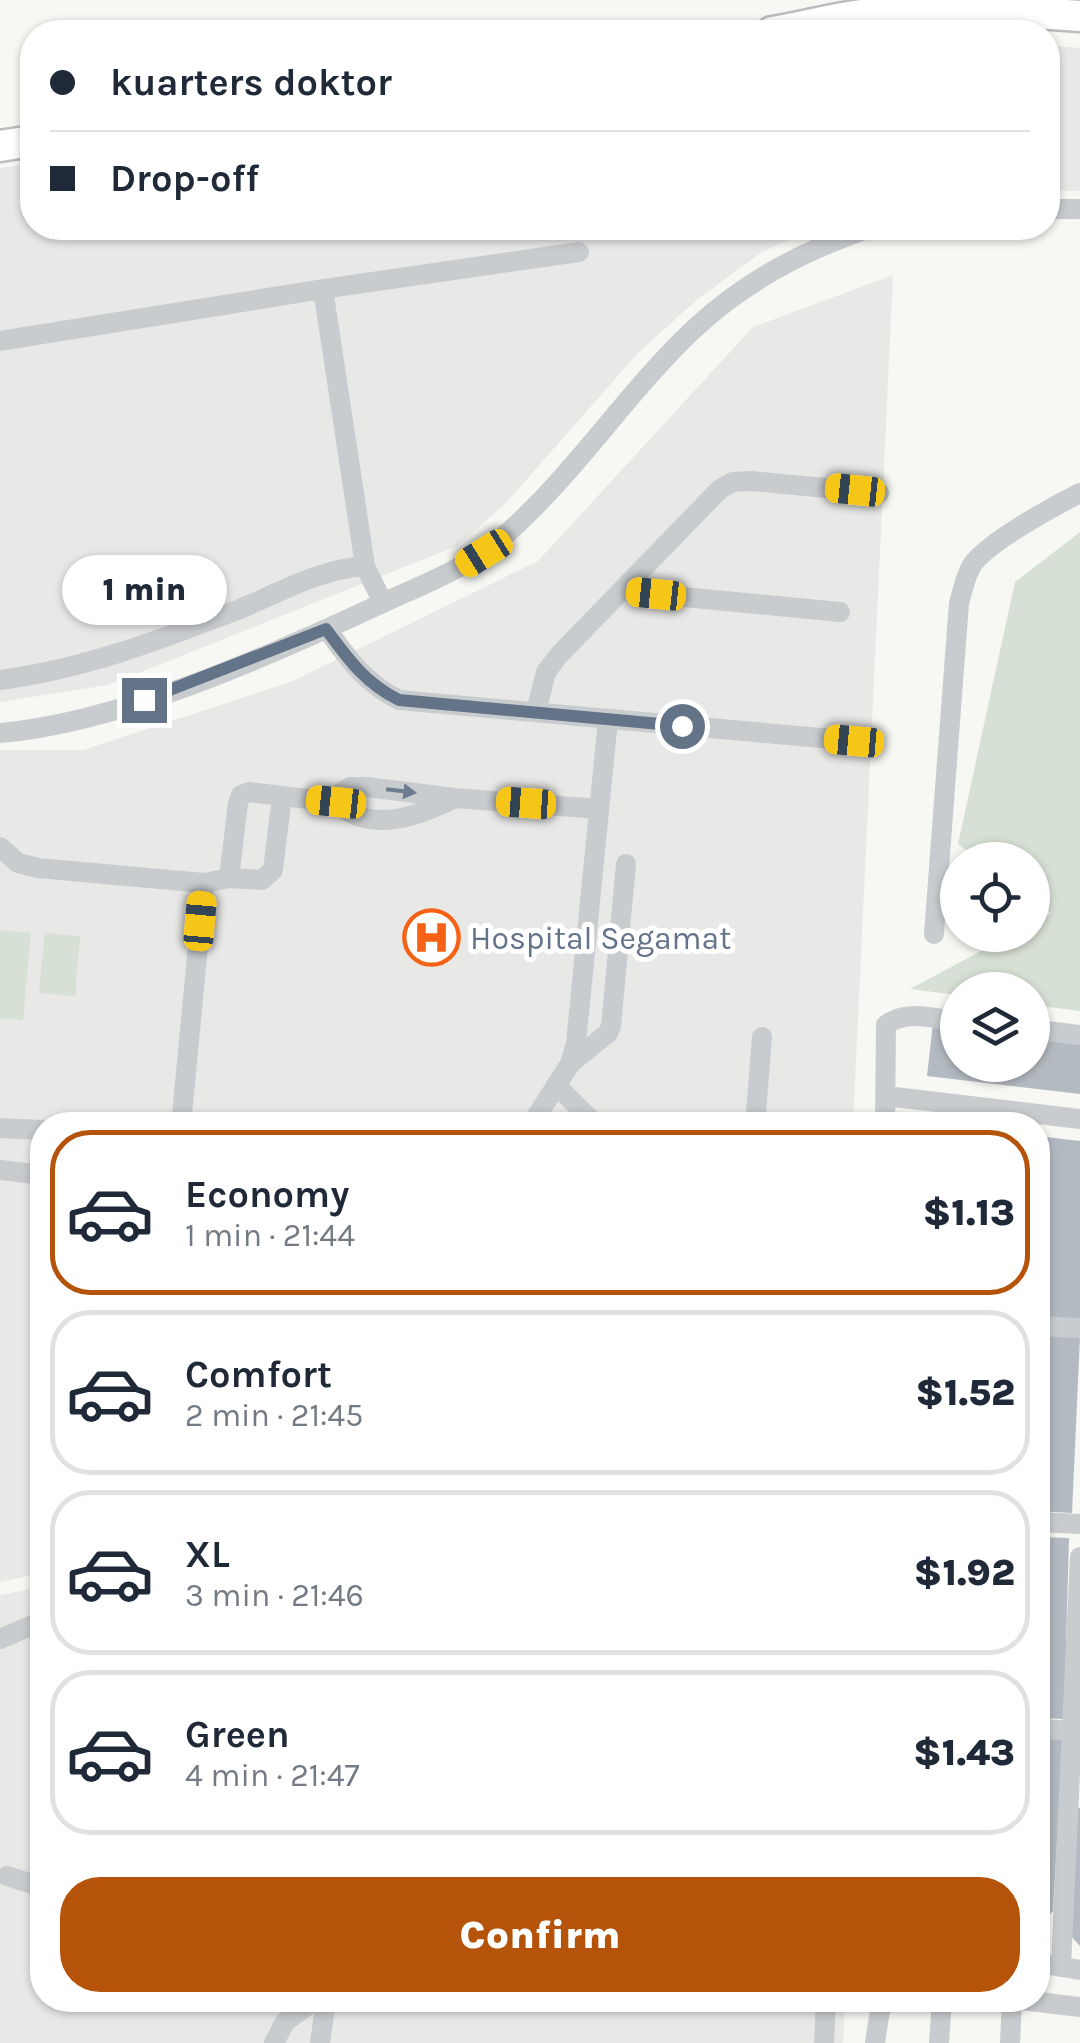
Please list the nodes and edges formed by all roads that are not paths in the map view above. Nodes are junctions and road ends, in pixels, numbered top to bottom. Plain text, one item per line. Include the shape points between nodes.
1 (1080, 16) edge
2 (827, 20) edge
3 (833, 240) edge
4 (579, 252) dead end
5 (323, 288) junction
6 (0, 341) edge
7 (879, 493) dead end
8 (1080, 493) edge
9 (365, 566) junction
10 (622, 591) junction
11 (383, 603) junction
12 (840, 612) dead end
13 (326, 629) junction
14 (0, 680) edge
15 (536, 712) junction
16 (608, 720) junction
17 (0, 733) edge
18 (854, 741) dead end
19 (282, 796) junction
20 (455, 798) junction
21 (336, 802) junction
22 (598, 809) junction
23 (0, 847) edge
24 (626, 864) dead end
25 (229, 878) junction
26 (204, 883) junction
27 (934, 934) dead end
28 (940, 1020) edge
29 (1050, 1032) edge
30 (1080, 1034) edge
31 (762, 1037) dead end
32 (570, 1064) junction
33 (556, 1085) junction
34 (886, 1096) junction
35 (182, 1112) edge
36 (539, 1112) edge
37 (583, 1112) edge
38 (756, 1112) edge
39 (885, 1112) edge
40 (970, 1112) edge
41 (1050, 1118) edge
42 (1080, 1119) edge
43 (0, 1128) edge
44 (30, 1129) edge
45 (0, 1170) edge
46 (30, 1174) edge
47 (1050, 1327) edge
48 (1080, 1328) edge
49 (1050, 1523) edge
50 (1080, 1524) edge
51 (1080, 1557) edge
52 (30, 1625) edge
53 (0, 1638) edge
54 (1050, 1730) edge
55 (1076, 1731) edge
56 (8, 1876) dead end
57 (30, 1883) edge
58 (1071, 1968) edge
59 (1050, 2004) edge
60 (1080, 2008) edge
61 (299, 2012) edge
62 (324, 2012) edge
63 (825, 2012) edge
64 (881, 2012) edge
65 (941, 2012) edge
66 (1011, 2012) edge
67 (274, 2043) edge
68 (320, 2043) edge
69 (824, 2043) edge
70 (875, 2043) edge
71 (939, 2043) edge
72 (1010, 2043) edge

1 - 2 highway via 961,9
3 - 11 street via 768,272 694,328 508,533 457,570
4 - 5 street
5 - 6 street
5 - 9 street
7 - 10 street via 733,482
8 - 27 street via 974,561 965,579
9 - 11 street
9 - 14 street via 304,581 83,666
10 - 12 street
10 - 15 street via 546,672
11 - 13 street
13 - 15 street via 374,688 399,700
13 - 17 street via 109,711
15 - 16 street
16 - 18 street
16 - 22 street
19 - 21 street
19 - 25 street via 273,870 262,880
19 - 25 street via 242,795
21 -> 20 street via 350,787
20 - 21 street via 394,821 356,816
20 - 22 street
22 - 32 street
23 - 26 street via 18,863 38,868
24 - 32 street via 611,1026
25 - 26 street
26 - 35 street
28 - 34 street via 899,1017 886,1026
29 - 30 street
31 - 38 street
32 - 33 street
33 - 36 street
33 - 37 street
34 - 39 street
34 - 40 street
41 - 42 street
43 - 44 street
45 - 46 street
47 - 48 street
49 - 50 street
51 - 55 street
52 - 53 street
54 - 55 street
55 - 58 street
56 - 57 street
59 - 60 street
61 - 67 street
62 - 68 street
63 - 69 street
64 - 70 street
65 - 71 street
66 - 72 street

